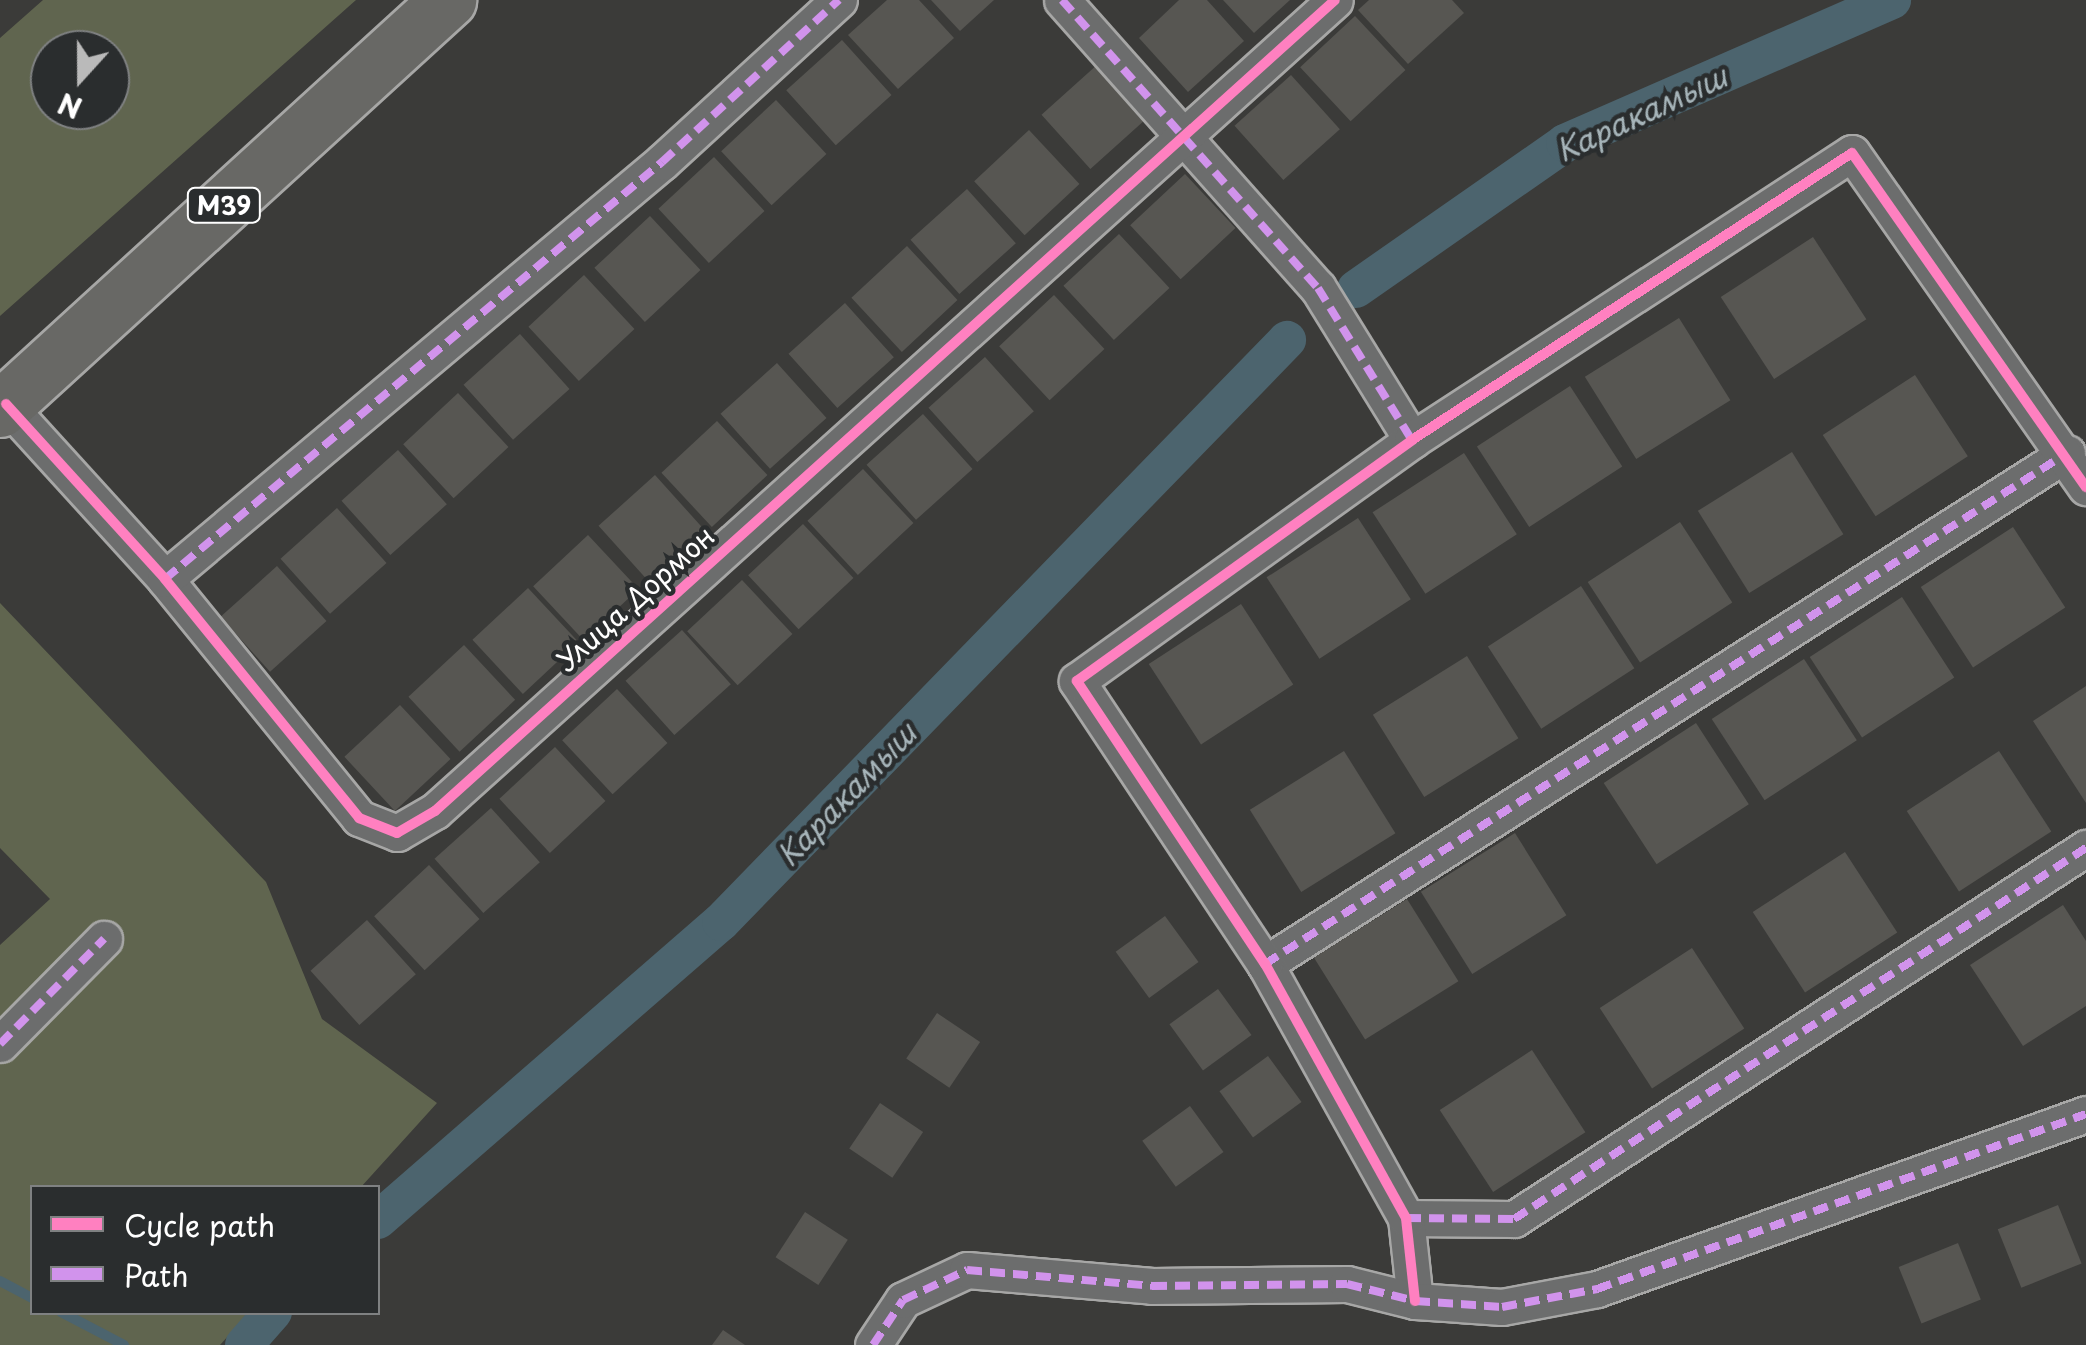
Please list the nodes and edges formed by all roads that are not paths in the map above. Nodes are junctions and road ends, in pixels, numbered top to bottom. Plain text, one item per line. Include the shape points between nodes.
1 (448, 0) edge
2 (838, 0) edge
3 (1062, 0) edge
4 (1335, 0) edge
5 (1181, 134) junction
6 (3, 406) edge
7 (1412, 440) junction
8 (2067, 453) junction
9 (2086, 487) edge
10 (165, 579) junction
11 (2086, 848) edge
12 (104, 938) dead end
13 (1265, 964) junction
14 (0, 1044) edge
15 (2086, 1114) edge
16 (1406, 1218) junction
17 (1415, 1301) junction
18 (873, 1345) edge

1 - 6 highway, M39
2 - 10 street via 662,162
3 - 5 street
4 - 5 street, Улица Дормон
5 - 7 street via 1318,288
5 - 10 street, Улица Дормон via 435,810 397,833 359,818
6 - 10 street, Улица Дормон
7 - 8 street via 1852,153
7 - 13 street via 1078,681
8 - 9 street
8 - 13 street
11 - 16 street via 1514,1219
12 - 14 street
13 - 16 street
15 - 17 street via 1597,1289 1502,1307
16 - 17 street
17 - 18 street via 1347,1284 1152,1286 967,1270 903,1300

